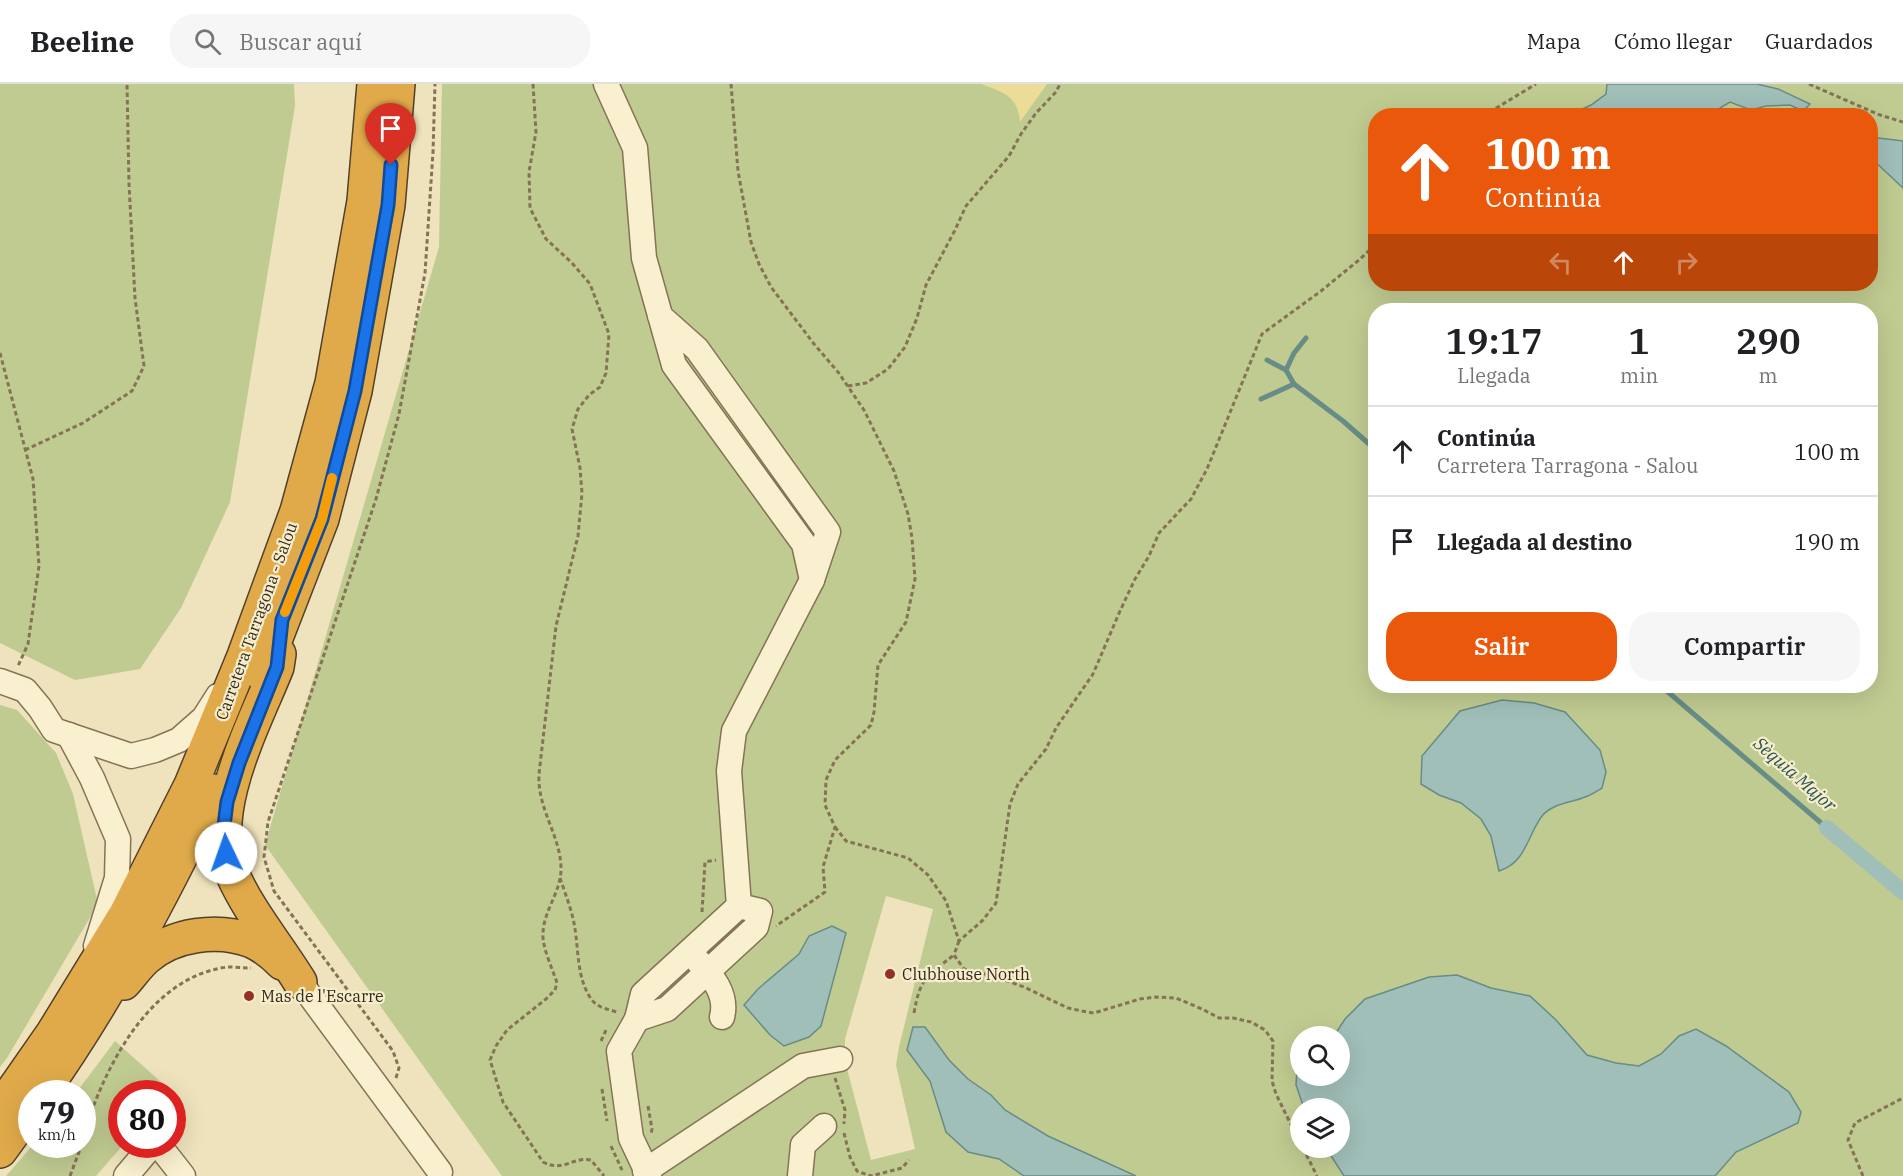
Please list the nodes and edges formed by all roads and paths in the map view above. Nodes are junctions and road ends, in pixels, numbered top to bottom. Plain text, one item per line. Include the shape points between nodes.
1 (127, 84) edge
2 (374, 84) edge
3 (398, 84) edge
4 (435, 84) edge
5 (533, 84) edge
6 (606, 84) edge
7 (1060, 84) edge
8 (1536, 84) edge
9 (1809, 84) edge
10 (1496, 108) edge
11 (1864, 108) edge
12 (1878, 114) edge
13 (1903, 122) edge
14 (1368, 251) edge
15 (660, 316) junction
16 (0, 353) edge
17 (848, 386) dead end
18 (25, 450) junction
19 (828, 532) junction
20 (804, 544) junction
21 (812, 580) junction
22 (282, 620) junction
23 (244, 656) junction
24 (5, 683) edge
25 (69, 735) junction
26 (835, 827) dead end
27 (560, 876) junction
28 (739, 906) junction
29 (959, 941) junction
30 (690, 952) junction
31 (954, 956) junction
32 (261, 971) dead end
33 (708, 971) junction
34 (84, 982) junction
35 (300, 982) junction
36 (914, 1013) dead end
37 (627, 1015) junction
38 (722, 1017) dead end
39 (75, 1045) junction
40 (840, 1059) joint
41 (813, 1064) junction
42 (51, 1080) edge
43 (382, 1091) junction
44 (647, 1097) dead end
45 (1903, 1098) edge
46 (96, 1100) edge
47 (0, 1109) edge
48 (765, 1110) dead end
49 (1290, 1123) edge
50 (18, 1126) edge
51 (824, 1126) dead end
52 (0, 1151) edge
53 (77, 1158) edge
54 (141, 1158) edge
55 (169, 1158) edge
56 (1308, 1158) edge
57 (909, 1160) dead end
58 (649, 1170) edge
59 (443, 1175) edge
60 (70, 1176) edge
61 (126, 1176) edge
62 (183, 1176) edge
63 (604, 1176) edge
64 (800, 1176) edge
65 (1317, 1176) edge
66 (1863, 1176) edge

1 - 18 path via 135,298 144,366 132,391 83,423
2 - 23 highway, Carretera Tarragona - Salou via 364,201 332,383 297,511
3 - 22 highway, Carretera Tarragona - Salou via 388,205 355,391 322,519
4 - 43 path via 424,273 399,414 376,499 268,822 264,857 274,891 393,1051 399,1068 396,1079
5 - 27 path via 536,132 529,172 530,208 546,239 590,284 609,334 606,373 600,387 578,409 572,429 582,493 578,536 556,626 539,774
6 - 15 street via 635,148 644,258
7 - 17 path via 1009,156 966,206 926,285 905,347 888,369 866,383
8 - 10 path
9 - 11 path
12 - 13 path
14 - 29 path via 1262,334 1191,499 1159,533 1093,674 1046,749 1018,784 1010,804 996,903
15 - 19 street via 697,349
15 - 20 street via 674,365
16 - 18 path
18 - 24 path via 33,479 39,566 28,644
19 - 20 street
19 - 21 street
20 - 21 street
21 - 28 street via 734,730 729,771
22 - 35 highway via 277,667 239,763 227,802 224,838 232,872 243,894
22 - 39 highway, Carretera Tarragona - Salou via 218,782 177,866
23 - 25 street via 204,718 179,740 131,756
23 - 34 highway, Carretera Tarragona - Salou via 191,785 126,914
24 - 25 street via 25,690 54,730
25 - 34 street via 118,838 117,878
26 - 29 path via 846,841 908,858 928,875 946,902
27 - 37 path via 574,923 584,984 598,1006
27 - 63 path via 542,935 557,982 555,990 507,1030 490,1060 503,1102 543,1162 561,1166 583,1158 591,1160
28 - 30 street
28 - 33 street via 760,911 756,927
29 - 31 path
30 - 33 street
30 - 37 street via 643,994
31 - 36 path via 927,976 918,992
31 - 49 path via 964,969 1024,987 1068,1008 1094,1013 1140,999 1176,998 1219,1018 1251,1022 1265,1030 1273,1041 1272,1081
32 - 46 path via 227,967 180,985 154,1004 129,1037
33 - 37 street via 667,1009
33 - 38 street via 717,983 725,1007
34 - 47 highway, Carretera Tarragona - Salou
35 - 39 highway via 268,950 235,936 204,935 173,941 146,958
35 - 43 street
37 - 58 street via 619,1051 630,1138
39 - 42 highway, Carretera Tarragona - Salou
40 - 41 street
40 - 57 path via 834,1072 845,1110 844,1138 857,1171 871,1176 902,1168
41 - 48 street via 807,1081
41 - 58 street via 803,1066
43 - 59 street
44 - 58 path via 652,1129
45 - 66 path via 1855,1123 1848,1140
50 - 52 highway
51 - 64 street via 803,1145
53 - 60 path
54 - 61 street
55 - 62 street
56 - 65 path

